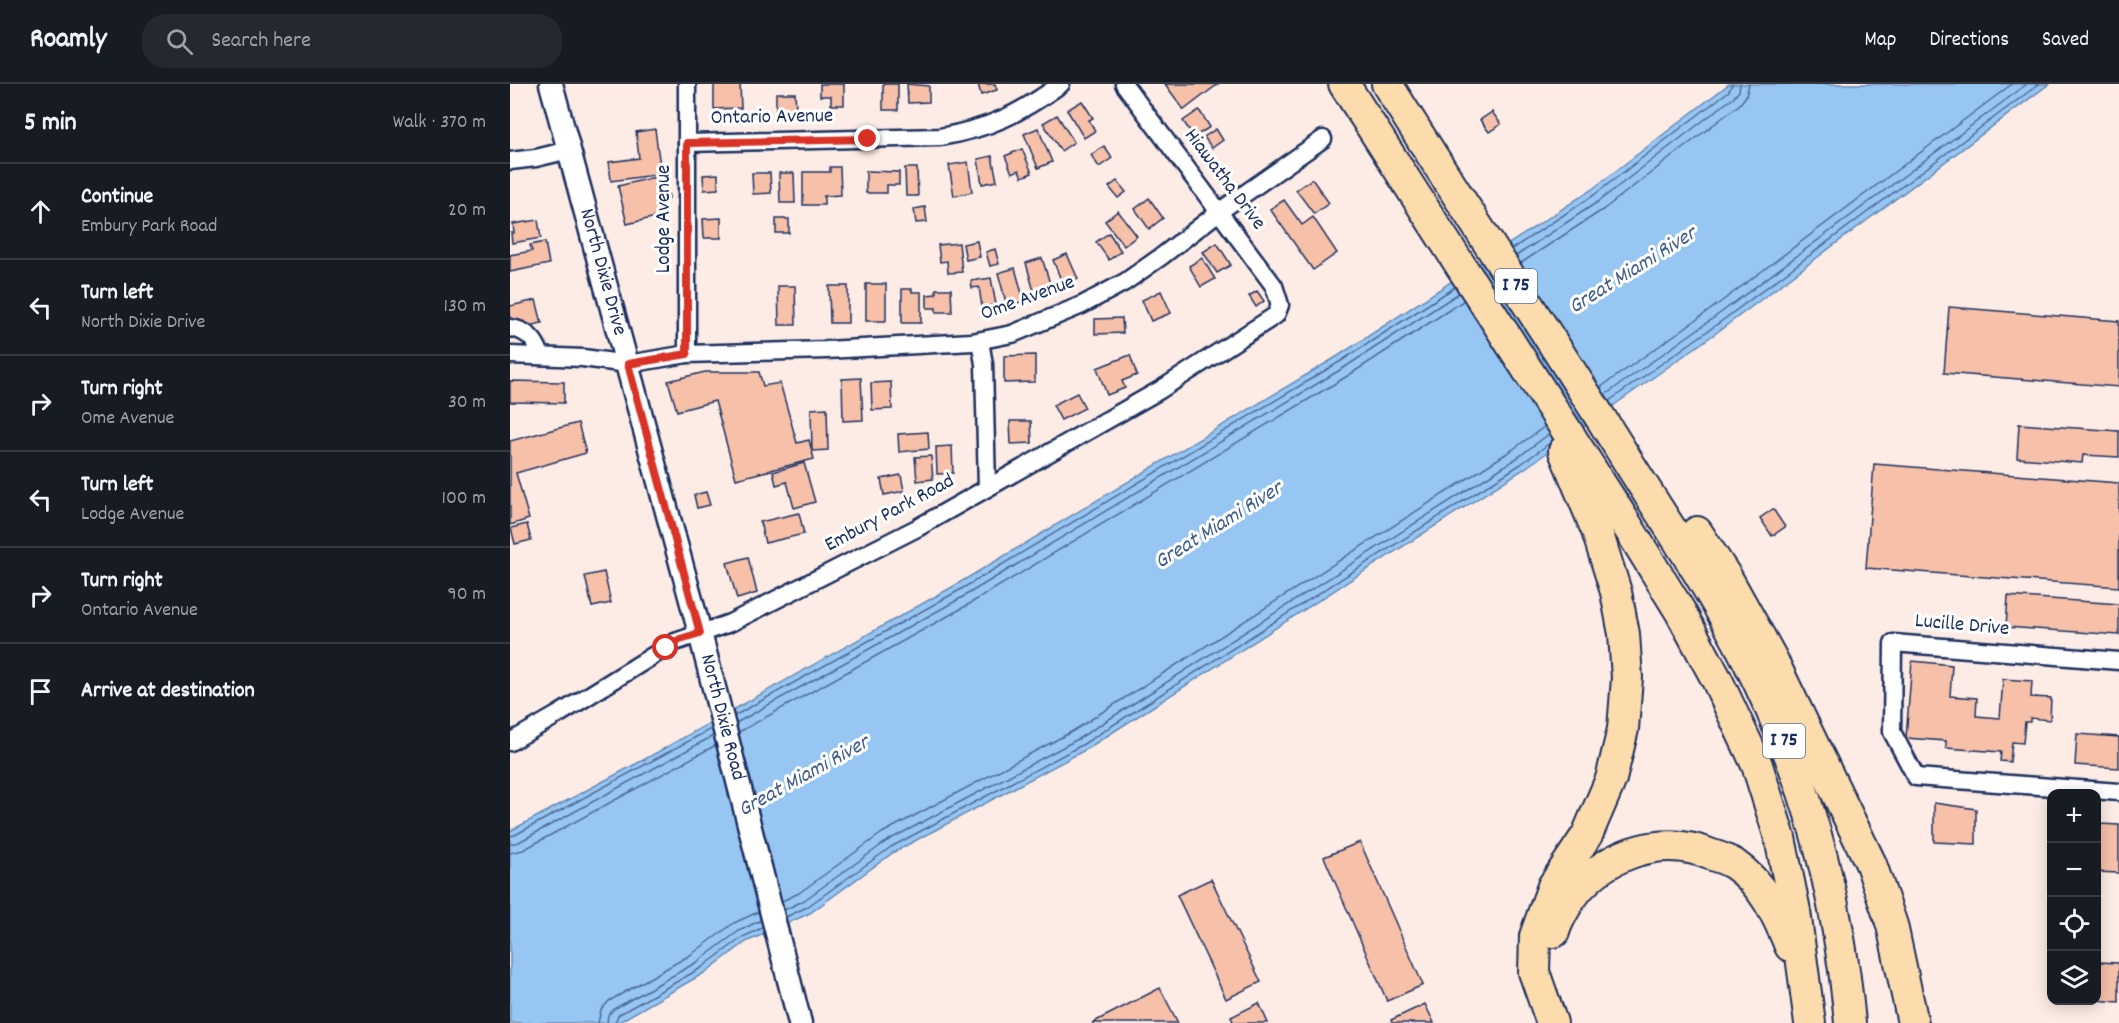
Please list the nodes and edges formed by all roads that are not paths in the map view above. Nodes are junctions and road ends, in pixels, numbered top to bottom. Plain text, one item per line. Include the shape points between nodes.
1 (551, 84) edge
2 (687, 84) edge
3 (1061, 84) edge
4 (1124, 84) edge
5 (1344, 84) edge
6 (1387, 84) edge
7 (1323, 139) dead end
8 (687, 143) junction
9 (569, 150) junction
10 (510, 161) edge
11 (1220, 211) junction
12 (1280, 307) joint
13 (510, 328) edge
14 (980, 341) junction
15 (687, 354) junction
16 (510, 355) edge
17 (541, 356) junction
18 (628, 364) junction
19 (1541, 389) junction
20 (1652, 483) junction
21 (987, 488) junction
22 (700, 633) junction
23 (2119, 661) edge
24 (510, 742) edge
25 (2119, 792) edge
26 (1806, 988) junction
27 (1850, 1022) edge
28 (800, 1023) edge
29 (1552, 1023) edge
30 (1563, 1023) edge
31 (1810, 1023) edge
32 (1913, 1023) edge

1 - 9 main road, North Dixie Drive
2 - 8 street, Lodge Avenue
3 - 8 street, Ontario Avenue via 1009,117 940,137
4 - 11 street, Hiawatha Drive
5 - 19 highway, I 75
6 - 20 highway, I 75 via 1588,399
7 - 11 street, Ome Avenue
8 - 15 street, Lodge Avenue
9 - 10 street
9 - 18 main road, North Dixie Drive
11 - 12 street, Hiawatha Drive via 1274,286
11 - 14 street, Ome Avenue via 1125,282 1082,306 1012,334
12 - 21 street, Embury Park Road via 1276,315 1160,390
13 - 17 street via 529,334
14 - 15 street, Ome Avenue
14 - 21 street
15 - 18 street, Ome Avenue
16 - 17 street, Ome Avenue
17 - 18 street, Ome Avenue
18 - 22 main road, North Dixie Drive
19 - 26 highway, I 75 via 1696,641 1757,765 1780,838 1796,911
19 - 29 highway via 1597,531 1616,592 1627,678 1623,729 1611,779 1587,835 1553,886 1535,936 1534,972
20 - 27 highway, I 75 via 1771,708 1813,819 1842,948
20 - 32 highway via 1727,578 1771,657 1871,864 1892,925
21 - 22 street, Embury Park Road via 730,623
22 - 24 street, Embury Park Road via 675,642
22 - 28 main road, North Dixie Road
23 - 25 street, Lucille Drive via 1893,643 1892,732 1916,777
26 - 30 highway via 1778,916 1760,886 1733,863 1701,850 1674,845 1646,848 1611,860 1578,886 1557,920 1550,953 1554,996
26 - 31 highway, I 75

